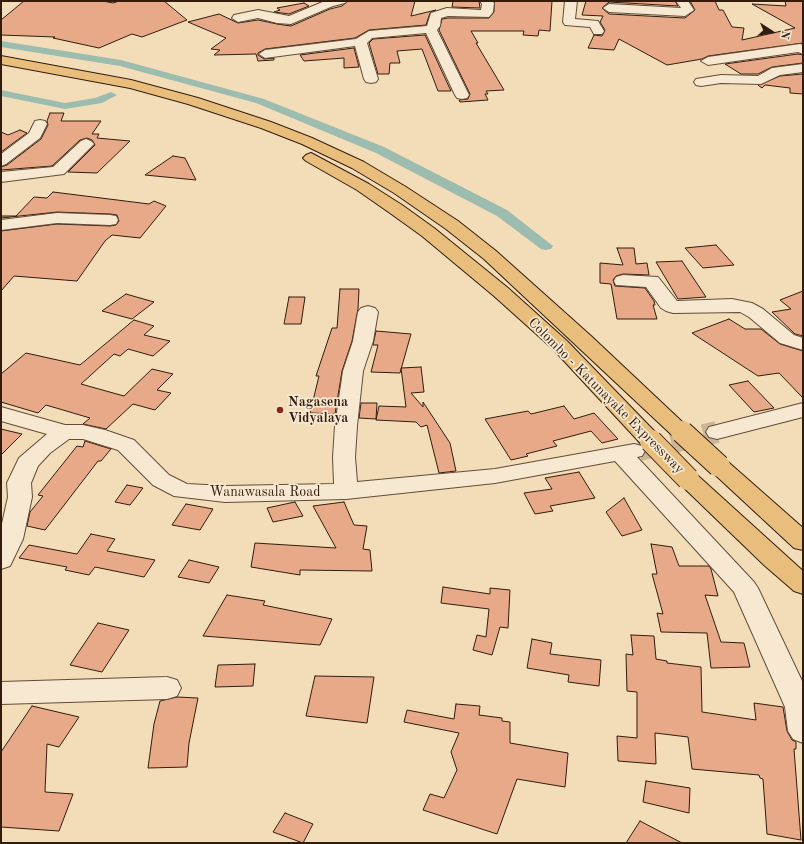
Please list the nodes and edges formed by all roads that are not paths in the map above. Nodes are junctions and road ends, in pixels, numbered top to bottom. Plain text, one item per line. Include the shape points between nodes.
1 (341, 1) edge
2 (486, 1) edge
3 (571, 1) edge
4 (682, 1) edge
5 (609, 8) dead end
6 (238, 18) dead end
7 (430, 29) junction
8 (598, 31) dead end
9 (793, 34) dead end
10 (360, 42) junction
11 (802, 48) edge
12 (264, 54) dead end
13 (1, 60) edge
14 (708, 60) dead end
15 (803, 68) edge
16 (1, 69) edge
17 (371, 79) dead end
18 (701, 82) dead end
19 (462, 95) dead end
20 (40, 124) dead end
21 (86, 144) dead end
22 (1, 161) edge
23 (1, 177) edge
24 (110, 220) dead end
25 (1, 226) edge
26 (624, 281) dead end
27 (368, 312) dead end
28 (803, 344) edge
29 (803, 410) edge
30 (1, 414) edge
31 (64, 432) junction
32 (717, 432) tunnel mouth
33 (635, 449) junction
34 (346, 491) junction
35 (10, 498) edge
36 (803, 542) edge
37 (1, 560) edge
38 (803, 585) edge
39 (167, 688) dead end
40 (1, 693) edge
41 (803, 731) edge

1 - 6 street via 330,3 295,19 277,19 258,14
2 - 7 street via 488,3 485,14 447,12 435,16 434,26
3 - 8 street via 569,22 594,24
4 - 5 street via 688,10 685,12
7 - 10 street via 368,35
7 - 19 street
9 - 11 street
10 - 12 street
10 - 17 street
11 - 14 street
13 - 36 highway, Colombo - Katunayake Expressway, bridge via 131,84 199,103 280,130 358,165 400,190 452,225 490,255
15 - 18 street via 776,71 761,80 717,79
16 - 33 highway, Colombo - Katunayake Expressway via 111,90 180,108 279,144 363,187 428,232 560,345
20 - 22 street via 35,135
21 - 23 street via 58,171
24 - 25 street via 57,218
26 - 28 street via 651,281 673,307 745,307 788,339
27 - 34 street via 363,341 353,371 346,426
29 - 32 street
30 - 31 street, Wanawasala Road
31 - 34 street, Wanawasala Road via 83,432 126,445 161,480 182,492 225,494
31 - 35 street via 27,463
33 - 34 street, Wanawasala Road via 495,476
33 - 38 highway, Colombo - Katunayake Expressway, bridge via 688,479
33 - 41 street via 745,588 800,707
35 - 37 street via 11,538
39 - 40 street

